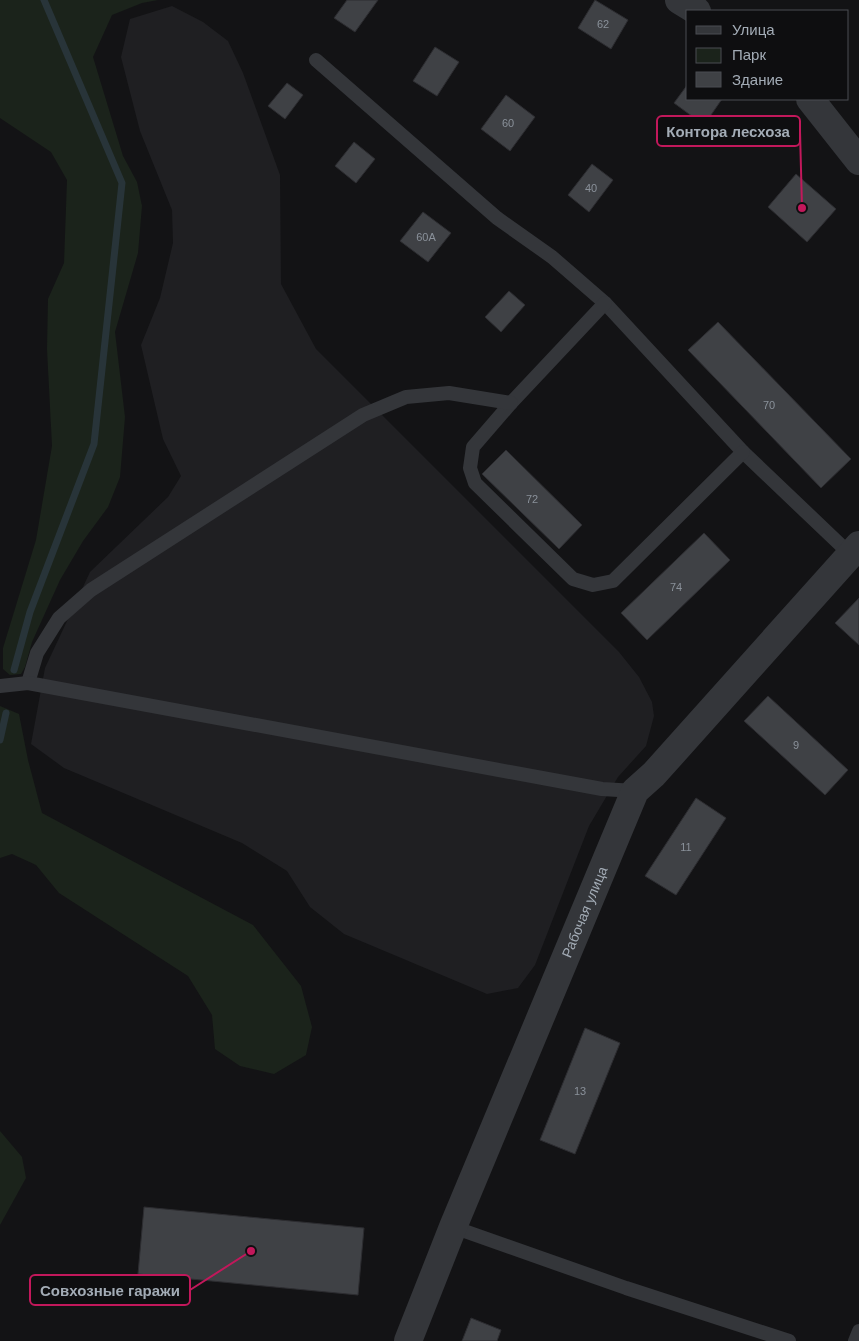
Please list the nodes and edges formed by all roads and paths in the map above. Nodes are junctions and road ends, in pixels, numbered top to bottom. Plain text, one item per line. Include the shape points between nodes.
1 (679, 0) edge
2 (695, 10) edge
3 (316, 60) dead end
4 (811, 100) edge
5 (859, 161) edge
6 (605, 303) junction
7 (511, 403) junction
8 (743, 452) junction
9 (854, 549) edge
10 (28, 683) junction
11 (0, 686) edge
12 (635, 791) junction
13 (453, 1226) junction
14 (859, 1331) edge
15 (408, 1341) edge
16 (788, 1341) edge
17 (855, 1341) edge

1 - 2 street
3 - 6 lane via 497,218 552,257
4 - 5 street
6 - 7 lane
6 - 8 lane
7 - 8 lane via 473,448 470,468 475,483 573,579 593,585 613,581
7 - 10 lane via 449,393 406,397 363,415 91,590 59,618 37,653
8 - 9 lane
9 - 12 street, Рабочая улица via 654,774
10 - 11 lane
10 - 12 lane via 602,789
12 - 13 street, Рабочая улица
13 - 15 street, Рабочая улица
13 - 16 lane
14 - 17 lane

